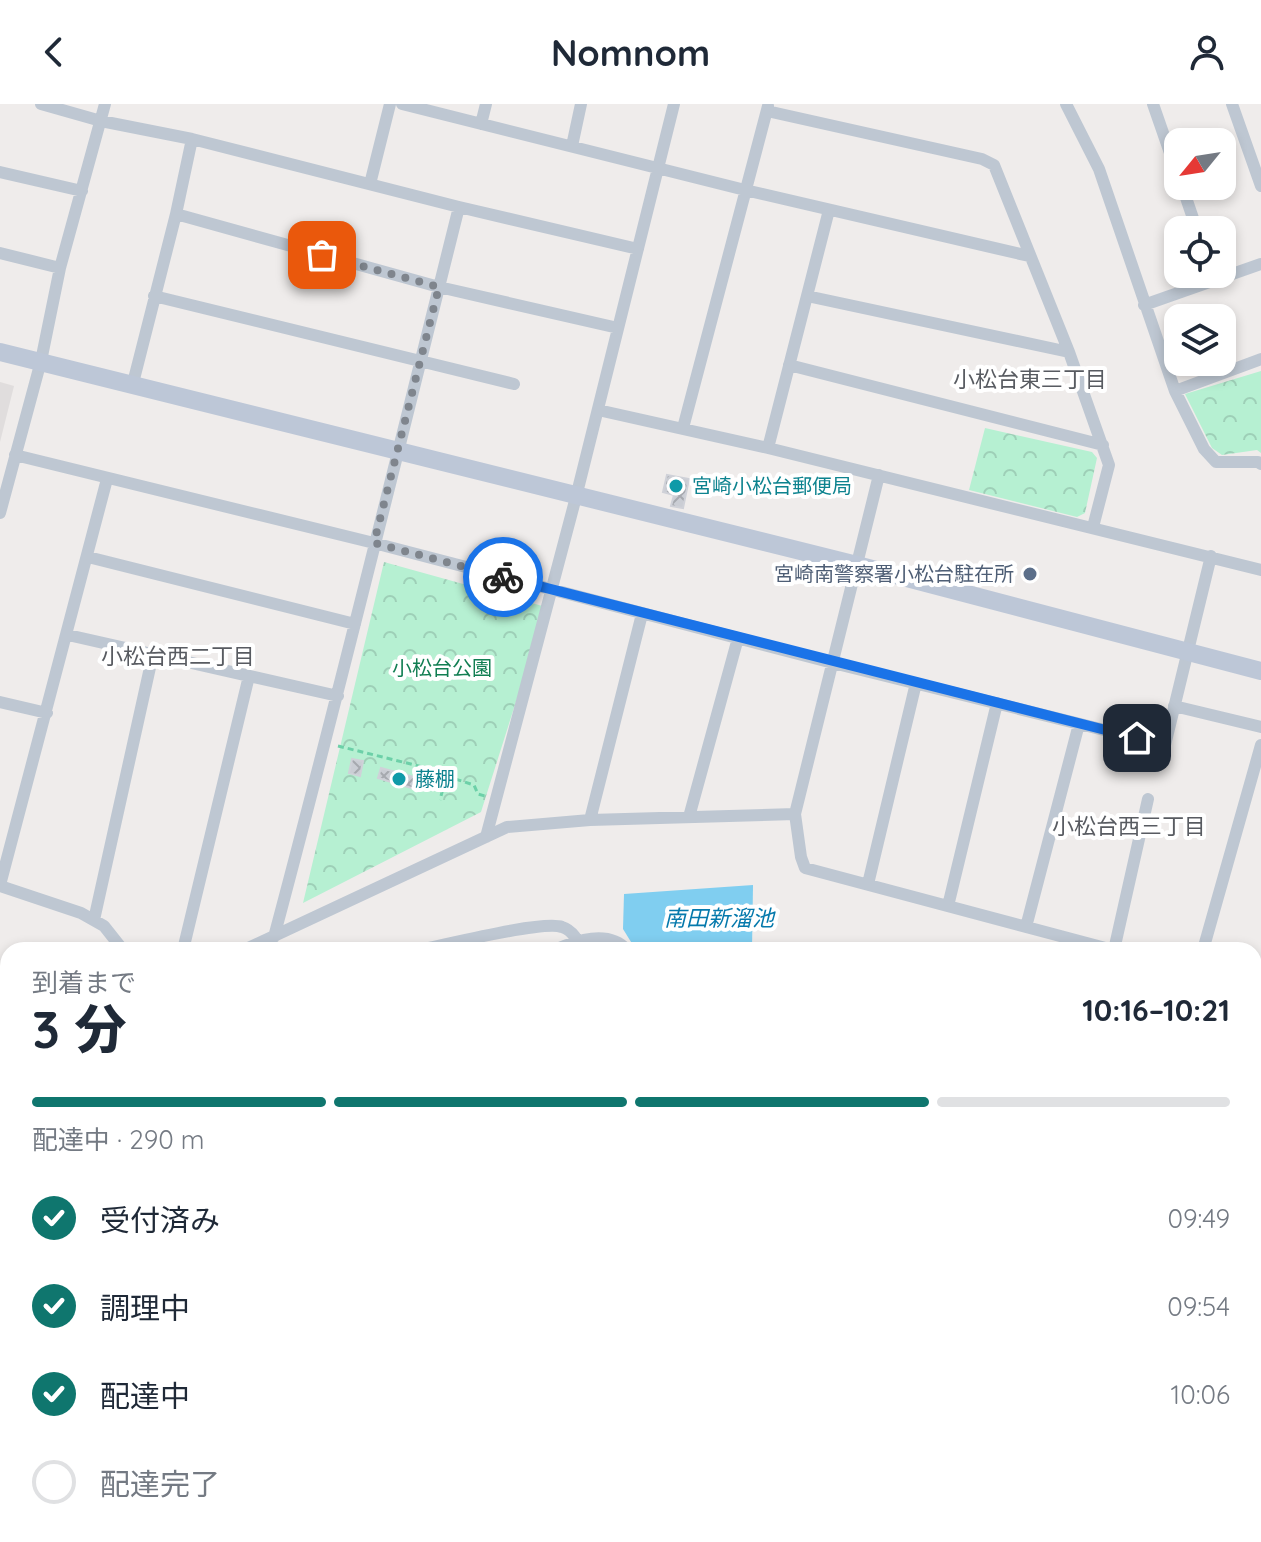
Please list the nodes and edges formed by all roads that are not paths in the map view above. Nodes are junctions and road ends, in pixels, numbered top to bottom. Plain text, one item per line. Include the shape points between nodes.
1 (41, 104) edge
2 (105, 104) edge
3 (390, 104) edge
4 (402, 104) edge
5 (486, 104) edge
6 (581, 104) edge
7 (674, 104) edge
8 (1066, 104) edge
9 (1153, 104) edge
10 (1232, 104) edge
11 (768, 108) edge
12 (101, 121) junction
13 (481, 124) junction
14 (1164, 136) edge
15 (192, 139) junction
16 (572, 146) junction
17 (658, 168) junction
18 (0, 172) edge
19 (370, 184) junction
20 (1261, 186) edge
21 (745, 190) junction
22 (82, 191) junction
23 (459, 207) junction
24 (829, 210) junction
25 (176, 214) junction
26 (638, 249) junction
27 (0, 253) edge
28 (1029, 256) junction
29 (1261, 264) edge
30 (60, 268) junction
31 (1236, 271) edge
32 (439, 287) junction
33 (1187, 288) edge
34 (154, 296) junction
35 (807, 296) junction
36 (1144, 305) junction
37 (618, 328) junction
38 (0, 352) edge
39 (1069, 352) junction
40 (1261, 359) edge
41 (41, 361) junction
42 (421, 361) junction
43 (789, 365) junction
44 (133, 383) junction
45 (514, 384) dead end
46 (1175, 391) junction
47 (598, 410) junction
48 (683, 428) junction
49 (1103, 445) junction
50 (768, 448) junction
51 (398, 451) junction
52 (15, 455) junction
53 (1261, 464) edge
54 (879, 475) junction
55 (107, 479) junction
56 (576, 497) junction
57 (0, 513) edge
58 (1093, 527) junction
59 (374, 543) junction
60 (1211, 556) junction
61 (88, 557) junction
62 (857, 565) junction
63 (1261, 570) edge
64 (551, 590) junction
65 (642, 614) junction
66 (355, 624) junction
67 (68, 635) junction
68 (738, 638) junction
69 (1188, 652) junction
70 (153, 654) junction
71 (833, 663) junction
72 (1261, 671) edge
73 (249, 676) junction
74 (916, 683) junction
75 (338, 696) junction
76 (0, 702) edge
77 (997, 703) junction
78 (1174, 706) junction
79 (47, 713) junction
80 (1079, 724) junction
81 (1261, 727) edge
82 (1261, 745) edge
83 (1148, 799) dead end
84 (795, 814) junction
85 (689, 817) junction
86 (590, 820) junction
87 (486, 837) junction
88 (868, 884) junction
89 (0, 885) edge
90 (948, 906) junction
91 (94, 920) junction
92 (1026, 927) junction
93 (274, 937) junction
94 (117, 942) edge
95 (185, 942) edge
96 (262, 942) edge
97 (460, 942) edge
98 (577, 942) edge
99 (591, 942) edge
100 (614, 942) edge
101 (1083, 942) edge
102 (1116, 942) edge
103 (1205, 942) edge

1 - 12 street
2 - 12 street
3 - 19 street
4 - 13 street
5 - 13 street
6 - 16 street
7 - 17 street
8 - 36 street via 1099,169
9 - 14 street
10 - 20 street
11 - 21 street
11 - 28 street via 994,165
12 - 15 street
12 - 22 street
13 - 16 street
15 - 19 street
15 - 25 street
16 - 17 street
17 - 21 street
17 - 26 street
18 - 22 street
19 - 23 street
21 - 24 street
21 - 48 street
22 - 30 street
23 - 26 street
23 - 32 street
24 - 28 street
24 - 35 street
25 - 32 street
25 - 34 street
26 - 37 street
27 - 30 street
28 - 39 street
29 - 31 street
30 - 41 street
32 - 37 street
32 - 42 street
33 - 36 street
34 - 42 street
34 - 44 street
35 - 39 street
35 - 43 street
36 - 46 street
37 - 47 street
38 - 41 street
39 - 49 street
40 - 46 street
41 - 44 street
41 - 52 street
42 - 45 street
42 - 51 street
43 - 49 street
43 - 50 street
44 - 51 street
46 - 53 street via 1216,462
47 - 48 street
47 - 56 street
48 - 50 street
49 - 58 street via 1109,465
50 - 54 street
51 - 56 street
51 - 59 street
52 - 55 street
52 - 57 street
54 - 58 street
54 - 62 street
55 - 59 street
55 - 61 street
56 - 62 street
56 - 64 street
58 - 60 street
59 - 64 street
59 - 66 street
60 - 63 street
60 - 69 street
61 - 66 street
61 - 67 street
62 - 69 street
62 - 71 street
64 - 65 street
64 - 87 street
65 - 68 street
65 - 86 street
66 - 75 street
67 - 70 street
67 - 79 street
68 - 71 street
68 - 85 street
69 - 72 street
69 - 78 street
70 - 73 street
70 - 91 street
71 - 74 street
71 - 84 street
73 - 75 street
73 - 95 street
74 - 77 street
74 - 88 street
75 - 93 street
76 - 79 street
77 - 80 street
77 - 90 street
78 - 80 street via 1165,745
78 - 81 street
79 - 89 street
80 - 92 street
82 - 103 street
83 - 102 street
84 - 85 street
84 - 88 street via 805,868
85 - 86 street
86 - 87 street via 507,827
87 - 93 street
88 - 90 street
89 - 91 street
90 - 92 street
91 - 94 street
92 - 101 street
93 - 96 street
97 - 98 street via 542,926 563,927
99 - 100 street

